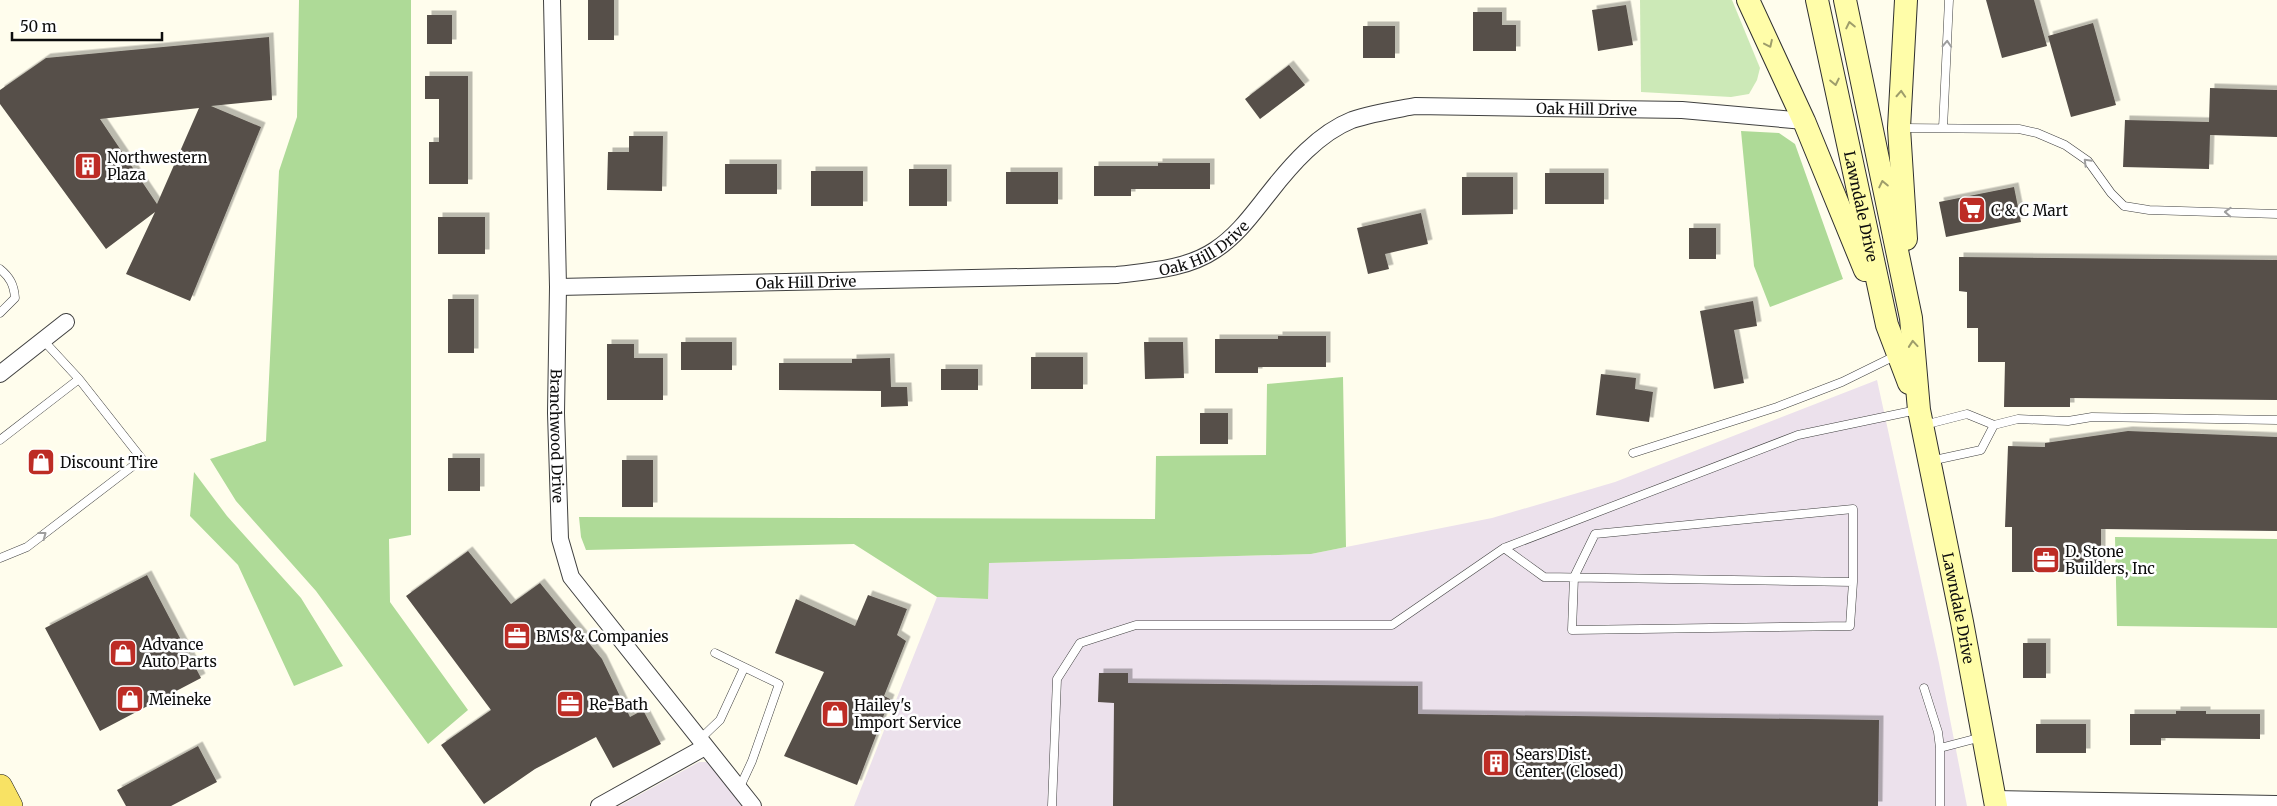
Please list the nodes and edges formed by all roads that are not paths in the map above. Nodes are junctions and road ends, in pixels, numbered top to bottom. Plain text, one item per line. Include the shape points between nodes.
1 (552, 0) edge
2 (1748, 0) edge
3 (1817, 0) edge
4 (1845, 0) edge
5 (1906, 0) edge
6 (1949, 0) edge
7 (1804, 121) junction
8 (1900, 128) junction
9 (1943, 128) junction
10 (2277, 214) edge
11 (0, 269) edge
12 (558, 287) junction
13 (0, 312) edge
14 (1911, 318) junction
15 (66, 322) dead end
16 (1887, 325) junction
17 (43, 340) junction
18 (1898, 355) junction
19 (1, 372) edge
20 (78, 378) junction
21 (1921, 418) junction
22 (2277, 420) edge
23 (1994, 425) junction
24 (0, 440) edge
25 (1633, 453) dead end
26 (1929, 461) junction
27 (1504, 548) junction
28 (0, 558) edge
29 (1574, 577) junction
30 (1853, 582) junction
31 (714, 653) dead end
32 (744, 668) junction
33 (1924, 688) dead end
34 (1983, 737) junction
35 (702, 743) junction
36 (1940, 748) junction
37 (0, 787) edge
38 (739, 788) junction
39 (1995, 802) edge
40 (2277, 804) edge
41 (10, 806) edge
42 (599, 806) edge
43 (753, 806) edge
44 (1052, 806) edge
45 (1940, 806) edge

1 - 12 street, Branchwood Drive
2 -> 7 main road
3 -> 16 main road, Lawndale Drive
14 -> 4 main road, Lawndale Drive
8 -> 5 main road
9 -> 6 lane
7 - 12 street, Oak Hill Drive via 1682,110 1415,106 1380,112 1330,132 1287,171 1241,229 1215,250 1182,264 1116,275
7 - 16 main road
8 - 9 lane
8 - 14 main road
10 -> 9 lane via 2149,210 2124,206 2088,161 2065,145 2019,129
11 - 13 lane via 10,279 15,298
12 - 35 street, Branchwood Drive via 556,413 562,549 571,576
21 -> 14 main road, Lawndale Drive
15 - 17 street
16 - 18 main road, Lawndale Drive
17 - 19 street
17 - 20 lane
18 - 21 main road, Lawndale Drive
18 - 25 lane via 1842,382 1776,407
20 - 24 lane
28 -> 20 lane via 27,547 142,459
21 - 23 lane via 1967,414
21 - 26 main road, Lawndale Drive
21 - 27 lane via 1798,435
22 - 23 lane via 2092,417 2068,421 2018,419
23 - 26 lane via 1982,450
26 - 34 main road, Lawndale Drive
27 - 29 lane via 1544,577
27 - 44 lane via 1392,625 1136,625 1080,643 1058,679
29 - 30 lane
29 - 30 lane via 1572,630 1850,626
29 - 30 lane via 1595,534 1853,509
31 - 32 lane
32 - 35 lane via 720,720
32 - 38 lane via 779,684
33 - 36 lane
34 - 36 lane
34 - 39 main road, Lawndale Drive
35 - 38 street, Branchwood Drive
35 - 42 street
36 - 45 lane
37 - 41 main road
38 - 43 street, Branchwood Drive
39 - 40 street

